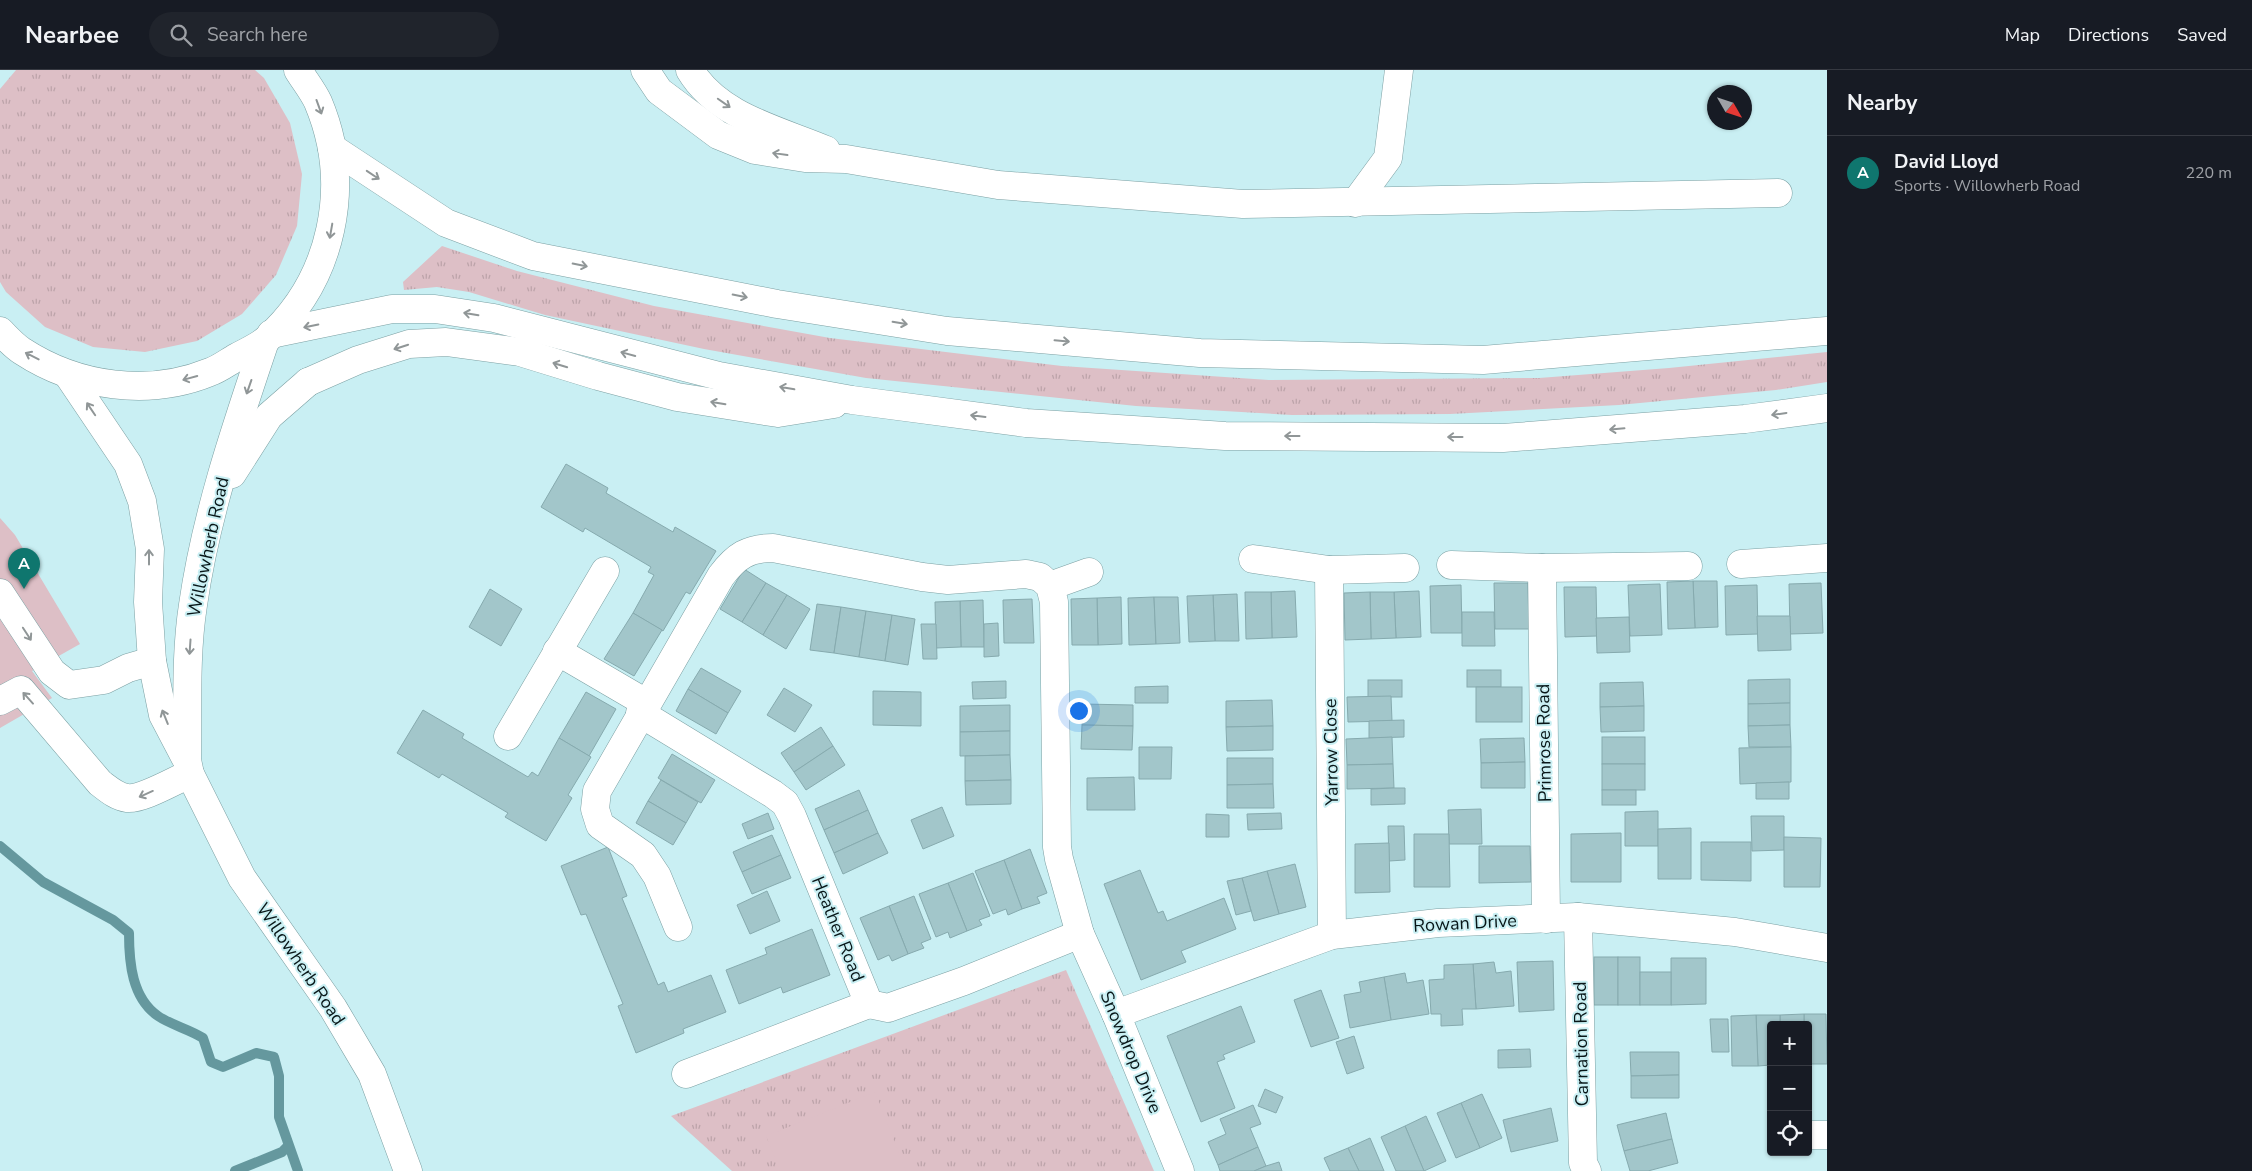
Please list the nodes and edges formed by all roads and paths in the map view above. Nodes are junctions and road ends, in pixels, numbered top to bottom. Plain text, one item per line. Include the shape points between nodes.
1 (298, 70) edge
2 (644, 70) edge
3 (690, 70) edge
4 (1399, 70) edge
5 (332, 148) junction
6 (846, 158) junction
7 (1778, 193) dead end
8 (1355, 203) junction
9 (0, 331) edge
10 (1827, 331) edge
11 (268, 338) junction
12 (68, 375) junction
13 (852, 400) junction
14 (1827, 408) edge
15 (214, 506) junction
16 (1827, 558) edge
17 (1253, 559) dead end
18 (1741, 564) dead end
19 (1451, 565) dead end
20 (1688, 566) dead end
21 (1405, 568) dead end
22 (1542, 568) junction
23 (1329, 570) junction
24 (605, 571) dead end
25 (1090, 572) dead end
26 (1050, 586) junction
27 (0, 593) edge
28 (557, 651) junction
29 (152, 661) junction
30 (0, 701) edge
31 (643, 708) junction
32 (508, 736) dead end
33 (189, 767) junction
34 (1578, 917) junction
35 (1546, 919) junction
36 (678, 927) dead end
37 (1080, 934) junction
38 (1332, 934) junction
39 (1827, 948) edge
40 (869, 1004) junction
41 (1116, 1014) junction
42 (686, 1074) dead end
43 (1812, 1135) edge
44 (1827, 1135) edge
45 (1578, 1168) edge
46 (408, 1171) edge
47 (1180, 1171) edge

1 -> 5 main road via 317,101
6 -> 2 main road via 805,158 755,150 718,135 659,90
3 -> 6 main road via 699,85 763,127
4 - 8 main road via 1388,158
5 -> 10 main road via 446,223 532,256 777,304 947,331 1200,353 1483,360
5 -> 11 main road via 336,196 328,243 317,274 303,297
6 - 8 main road via 998,185 1243,204
7 - 8 main road
12 -> 9 main road via 22,351
11 -> 12 main road via 211,372 164,385 115,386
13 -> 11 main road via 719,376 494,318 435,309 392,309
11 -> 15 main road, Willowherb Road
29 -> 12 main road, Willowherb Road via 148,602 150,550 142,501 128,464
14 -> 13 main road via 1745,419 1493,438 1225,436 1026,423
13 -> 15 main road via 778,413 677,397 520,352 446,342 409,344 358,360 308,382 269,416
15 -> 33 main road, Willowherb Road via 193,606 188,674
16 - 18 main road
17 - 23 main road
19 - 22 main road
20 - 22 main road
21 - 23 main road
22 - 35 main road, Primrose Road
23 - 38 main road, Yarrow Close
24 - 28 main road
25 - 26 main road
26 - 31 main road via 1040,577 1026,574 948,580 773,548 744,552 721,576
26 - 37 main road, Snowdrop Drive via 1054,602 1057,847
27 -> 29 main road via 52,672 69,685 104,680
28 - 31 main road, Heather Road
28 - 32 main road
33 -> 29 main road, Willowherb Road via 163,715
33 -> 30 main road via 137,798 114,794 100,784 21,690
31 - 36 main road via 597,791 595,810 600,825 644,855 657,876
31 - 40 main road, Heather Road via 785,803
33 - 46 main road, Willowherb Road via 242,878 334,1008 372,1074
34 - 35 main road, Rowan Drive
34 - 39 main road, Rowan Drive via 1735,932
34 - 45 main road, Carnation Road
35 - 38 main road, Rowan Drive via 1438,923
37 - 40 main road, Heather Road via 888,1008
37 - 41 main road, Snowdrop Drive
38 - 41 main road, Rowan Drive
40 - 42 main road
41 - 47 main road, Snowdrop Drive
43 - 44 main road

